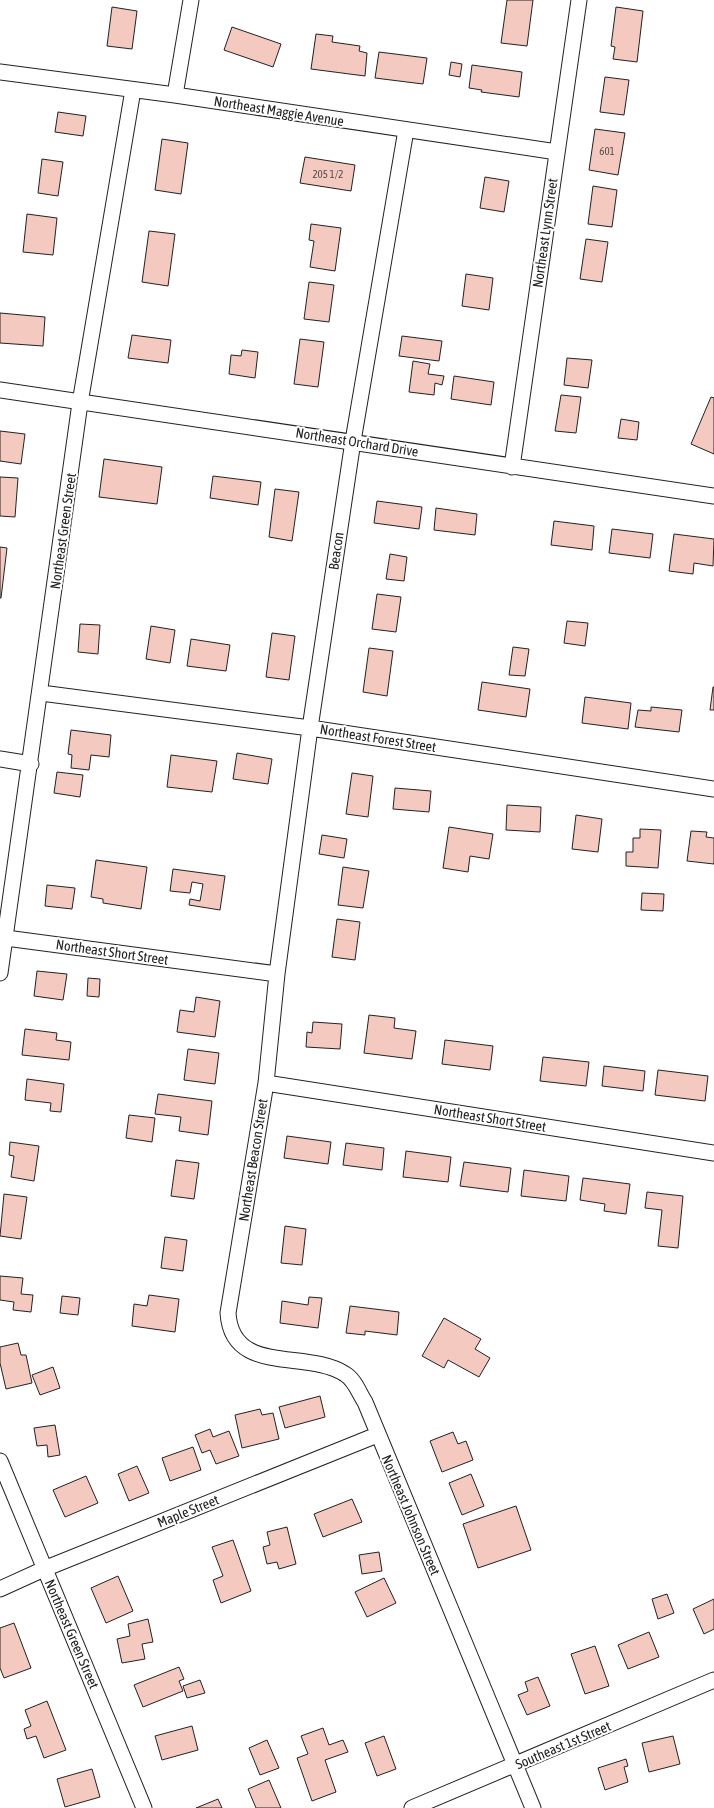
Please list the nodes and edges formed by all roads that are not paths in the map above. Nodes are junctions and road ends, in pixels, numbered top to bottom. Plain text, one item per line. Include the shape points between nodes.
1 (191, 0) edge
2 (579, 0) edge
3 (0, 72) edge
4 (133, 90) junction
5 (175, 95) junction
6 (406, 130) junction
7 (557, 152) junction
8 (0, 390) edge
9 (80, 403) junction
10 (353, 441) junction
11 (512, 466) junction
12 (714, 496) edge
13 (41, 693) junction
14 (310, 728) junction
15 (0, 760) edge
16 (30, 764) junction
17 (714, 789) edge
18 (6, 938) junction
19 (0, 973) edge
20 (277, 974) junction
21 (266, 1083) junction
22 (714, 1153) edge
23 (237, 1342) joint
24 (377, 1435) junction
25 (0, 1461) edge
26 (44, 1569) junction
27 (0, 1590) edge
28 (714, 1680) edge
29 (516, 1765) junction
30 (144, 1808) edge
31 (412, 1808) edge
32 (534, 1808) edge

1 - 5 street
2 - 7 street, Northeast Lynn Street
3 - 4 street, Northeast Maggie Avenue
4 - 5 street, Northeast Maggie Avenue
4 - 9 street, Northeast Green Street
5 - 6 street, Northeast Maggie Avenue
6 - 7 street, Northeast Maggie Avenue
6 - 10 street, Beacon
7 - 11 street, Northeast Lynn Street
8 - 9 street, Northeast Orchard Drive
9 - 10 street, Northeast Orchard Drive
9 - 13 street, Northeast Green Street
10 - 11 street, Northeast Orchard Drive
10 - 14 street, Beacon
11 - 12 street, Northeast Orchard Drive
13 - 14 street, Northeast Forest Street
13 - 16 street, Northeast Green Street
14 - 17 street, Northeast Forest Street
14 - 20 street, Beacon
15 - 16 street
16 - 18 street, Northeast Green Street
18 - 19 street, Northeast Green Street
18 - 20 street, Northeast Short Street
20 - 21 street, Northeast Beacon Street
21 - 22 street, Northeast Short Street
21 - 23 street, Northeast Beacon Street via 228,1313 229,1327
23 - 24 street, Northeast Johnson Street via 270,1357 321,1365 346,1374 365,1402
24 - 26 street, Maple Street
24 - 29 street, Northeast Johnson Street
25 - 26 street, Northeast Green Street
26 - 27 street, Maple Street
26 - 30 street, Northeast Green Street
28 - 29 street, Southeast 1st Street
29 - 31 street, Southeast 1st Street
29 - 32 street, Northeast Johnson Street

